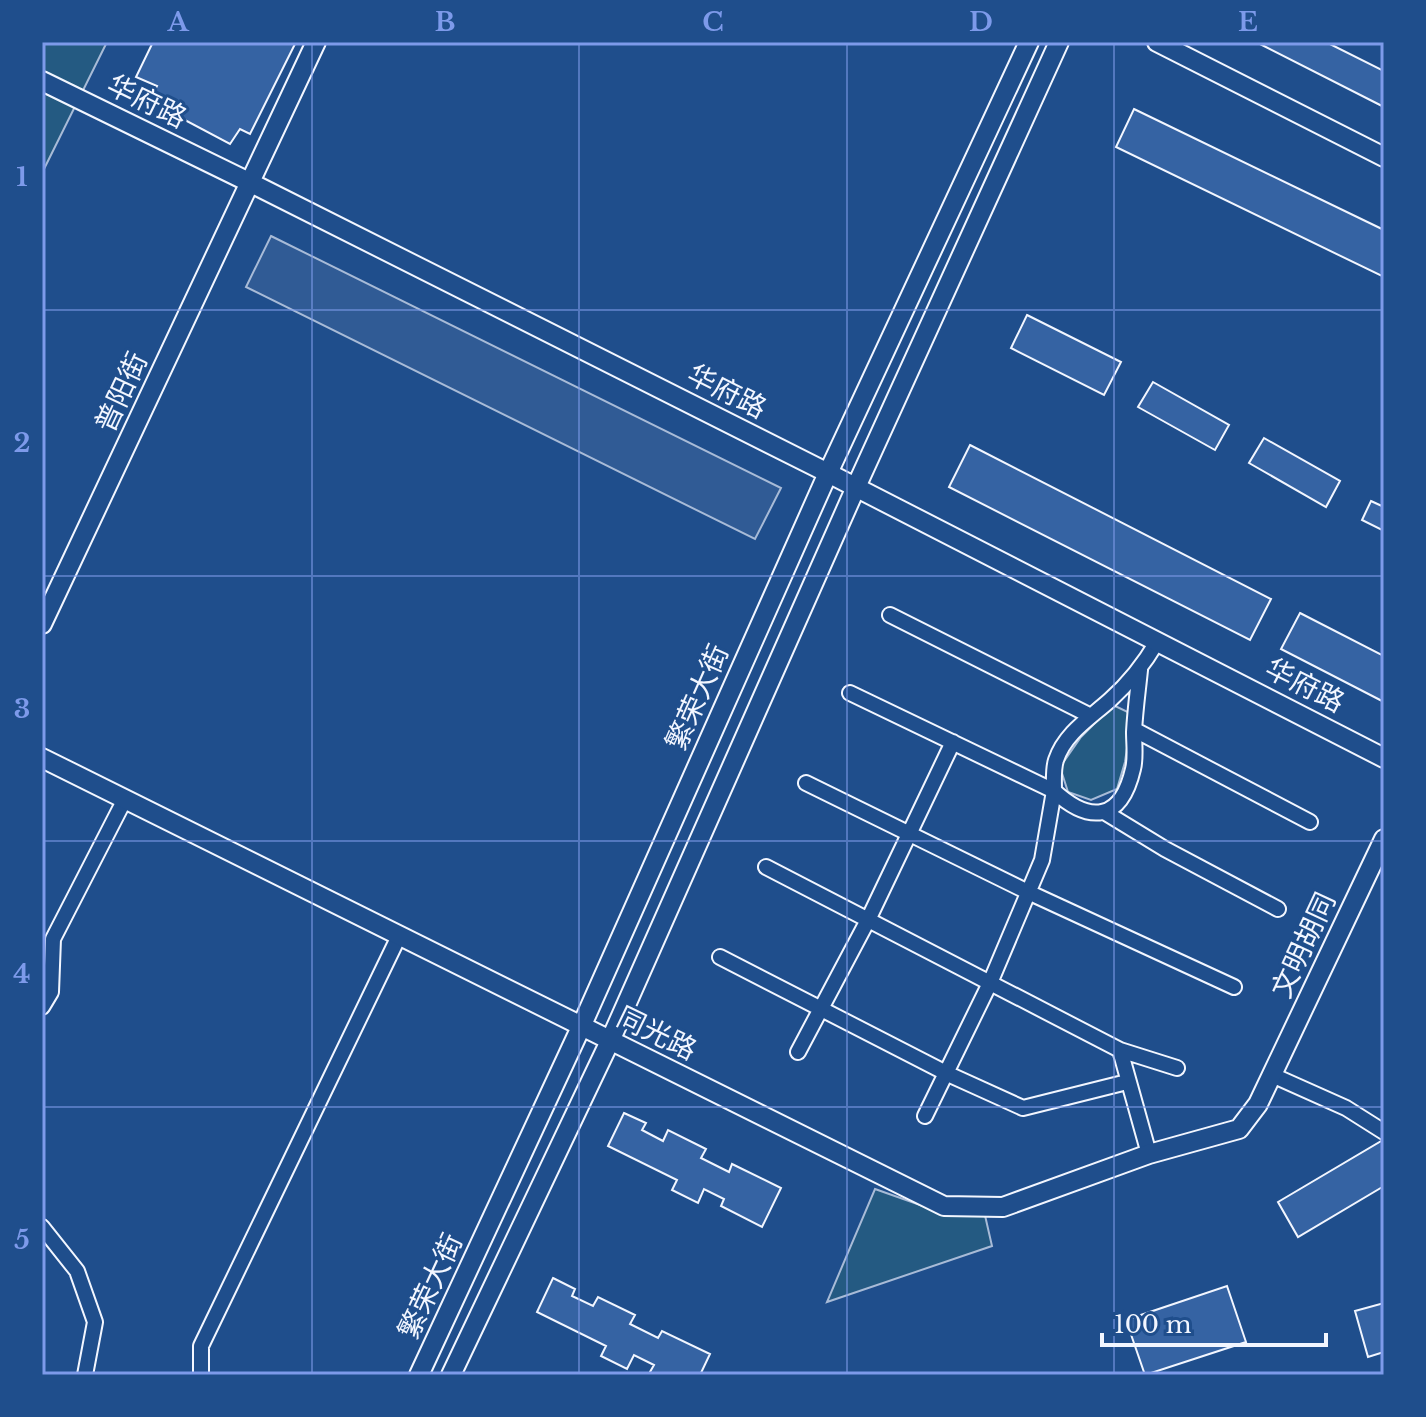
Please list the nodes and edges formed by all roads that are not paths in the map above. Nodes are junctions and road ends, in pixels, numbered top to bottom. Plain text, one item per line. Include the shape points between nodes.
1 (316, 42) edge
2 (1029, 42) edge
3 (1059, 42) edge
4 (1157, 42) edge
5 (42, 81) edge
6 (1384, 157) edge
7 (250, 183) junction
8 (828, 473) junction
9 (856, 487) junction
10 (890, 615) dead end
11 (42, 624) edge
12 (1157, 642) junction
13 (1140, 670) junction
14 (850, 693) dead end
15 (1089, 715) junction
16 (1135, 730) junction
17 (953, 742) junction
18 (42, 758) edge
19 (1384, 758) edge
20 (806, 783) dead end
21 (1054, 791) junction
22 (125, 799) junction
23 (1106, 813) junction
24 (1310, 822) dead end
25 (911, 835) junction
26 (1384, 839) edge
27 (766, 867) dead end
28 (1028, 892) junction
29 (1278, 909) dead end
30 (868, 920) junction
31 (399, 936) junction
32 (720, 957) dead end
33 (990, 983) junction
34 (1234, 987) dead end
35 (42, 1007) edge
36 (820, 1008) junction
37 (581, 1027) junction
38 (610, 1041) junction
39 (1120, 1050) junction
40 (798, 1052) dead end
41 (1177, 1068) dead end
42 (948, 1074) junction
43 (1272, 1075) junction
44 (1127, 1082) junction
45 (1258, 1104) joint
46 (925, 1116) dead end
47 (1384, 1132) edge
48 (1149, 1154) junction
49 (42, 1227) edge
50 (85, 1375) edge
51 (201, 1375) edge
52 (419, 1375) edge
53 (451, 1375) edge

1 - 7 street, 普阳街
2 - 8 street, 繁荣大街
3 - 9 street, 繁荣大街
4 - 6 street
5 - 7 street, 华府路
7 - 8 street, 华府路
7 - 11 street, 普阳街
8 - 9 street, 华府路
8 - 37 street, 繁荣大街
9 - 12 street, 华府路
9 - 38 street, 繁荣大街
10 - 15 street
12 - 13 street
12 - 19 street, 华府路
13 - 15 street
13 - 16 street
14 - 17 street
15 - 21 street via 1056,760
16 - 23 street via 1133,768 1119,804
16 - 24 street
17 - 21 street
17 - 25 street
18 - 22 street, 同光路
20 - 25 street
21 - 23 street via 1070,806
21 - 28 street via 1042,860
22 - 31 street, 同光路
22 - 35 street via 53,939 51,992
23 - 29 street
25 - 28 street
25 - 30 street
26 - 43 street, 文明胡同
27 - 30 street
28 - 33 street
28 - 34 street
30 - 33 street
30 - 36 street
31 - 37 street, 同光路
31 - 51 street via 201,1346
32 - 36 street
33 - 39 street
33 - 42 street
36 - 40 street
36 - 42 street
37 - 38 street, 同光路
37 - 52 street, 繁荣大街
38 - 48 street, 同光路 via 944,1206 1003,1207
38 - 53 street, 繁荣大街
39 - 41 street
39 - 44 street
42 - 44 street via 1023,1108
42 - 46 street
43 - 45 street, 文明胡同
43 - 47 street via 1346,1108
44 - 48 street
45 - 48 street, 同光路 via 1239,1129
49 - 50 street via 77,1271 95,1322

